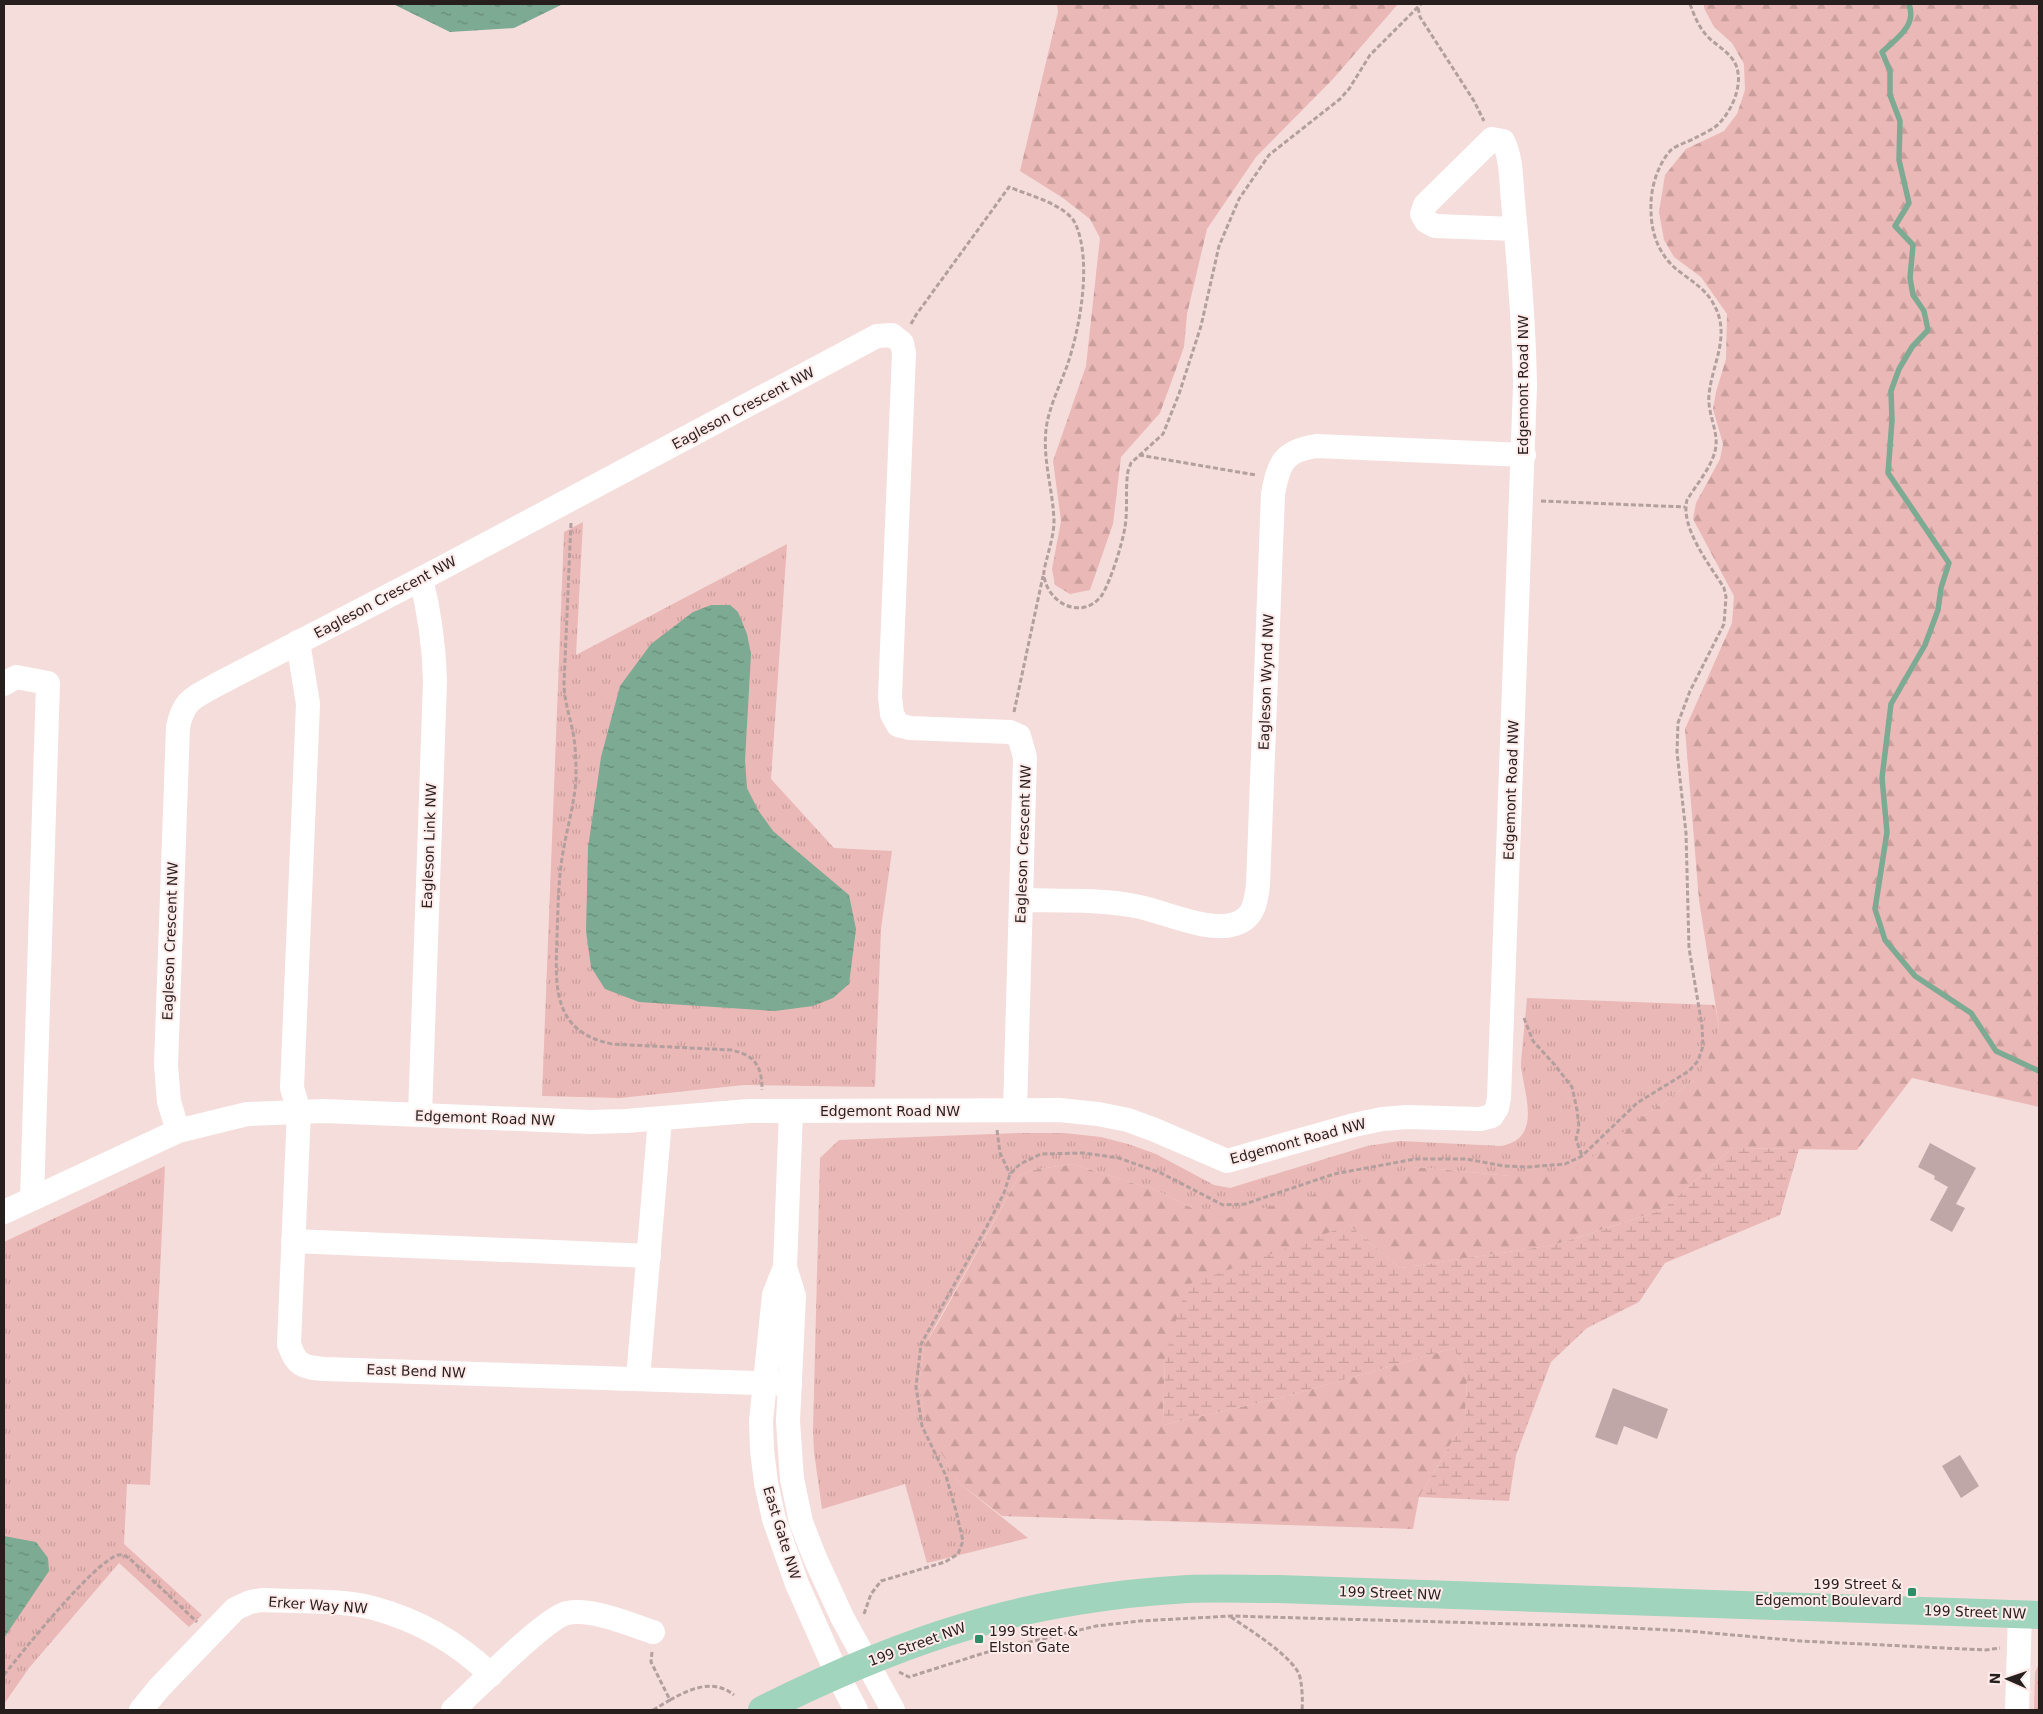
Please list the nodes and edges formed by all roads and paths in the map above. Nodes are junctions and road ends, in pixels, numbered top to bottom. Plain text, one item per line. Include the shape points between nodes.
1 (1421, 4) edge
2 (1690, 4) edge
3 (1418, 8) junction
4 (1492, 139) junction
5 (1516, 229) junction
6 (902, 343) junction
7 (1138, 455) junction
8 (1524, 455) junction
9 (1276, 476) junction
10 (572, 498) junction
11 (1522, 501) junction
12 (1685, 507) junction
13 (1043, 576) junction
14 (421, 579) junction
15 (298, 642) junction
16 (4, 684) edge
17 (1010, 732) junction
18 (1021, 900) junction
19 (1523, 1010) dead end
20 (299, 1111) junction
21 (762, 1111) junction
22 (791, 1111) junction
23 (1007, 1111) junction
24 (420, 1115) junction
25 (660, 1119) junction
26 (178, 1131) junction
27 (1582, 1156) junction
28 (1010, 1174) junction
29 (32, 1198) junction
30 (4, 1212) edge
31 (293, 1241) junction
32 (649, 1256) junction
33 (785, 1267) junction
34 (638, 1378) junction
35 (765, 1383) junction
36 (790, 1384) junction
37 (2030, 1615) edge
38 (1231, 1616) junction
39 (863, 1619) dead end
40 (653, 1632) joint
41 (210, 1635) junction
42 (1989, 1649) dead end
43 (867, 1662) junction
44 (837, 1674) junction
45 (901, 1674) dead end
46 (4, 1675) edge
47 (491, 1675) junction
48 (734, 1695) dead end
49 (670, 1700) junction
50 (142, 1710) edge
51 (453, 1710) edge
52 (653, 1710) edge
53 (762, 1710) edge
54 (856, 1710) edge
55 (893, 1710) edge
56 (1302, 1710) edge
57 (2017, 1710) edge

1 - 3 path
2 - 12 path via 1702,30 1732,57 1739,75 1735,95 1724,118 1715,127 1672,149 1662,163 1652,188 1651,211 1656,244 1668,262 1703,288 1714,304 1721,327 1720,351 1709,394 1715,451
3 - 4 path via 1420,17 1474,101
3 - 7 path via 1370,55 1340,99 1269,156 1239,199 1219,246 1201,326 1179,394 1162,434
4 - 5 street, Edgemont Road NW via 1503,141 1508,150
4 - 5 street via 1425,205 1422,214 1435,226
5 - 8 street, Edgemont Road NW via 1524,328
6 - 10 street, Eagleson Crescent NW via 892,335 877,336
6 - 13 path via 916,315 1009,187 1062,208 1076,224 1083,257 1082,292 1077,330 1047,424 1045,446 1054,521
6 - 17 street via 892,714 898,724 910,728
7 - 9 path
7 - 13 path via 1128,471 1125,527 1109,582 1100,596 1091,606 1072,609 1055,596
8 - 9 street, Eagleson Wynd NW via 1316,446 1298,449 1285,458
8 - 11 street, Edgemont Road NW
9 - 18 street, Eagleson Wynd NW via 1258,885 1256,904 1248,918 1222,927 1135,906
10 - 14 street, Eagleson Crescent NW
10 - 21 path via 564,695 574,737 576,783 559,883 555,978 559,1002 574,1027 598,1041 742,1052 757,1064 760,1072
11 - 12 path
11 - 23 street, Edgemont Road NW via 1499,1098 1492,1116 1480,1119 1382,1119 1226,1161 1128,1120 1059,1110
12 - 27 path via 1691,534 1724,588 1726,597 1724,624 1678,723 1677,752 1686,833 1689,948 1703,1046 1698,1061 1689,1071 1637,1102
13 - 17 path
14 - 15 street, Eagleson Crescent NW
14 - 24 street, Eagleson Link NW via 434,645 435,681
15 - 20 street, East Bend NW via 308,704 292,1088
15 - 26 street, Eagleson Crescent NW via 187,702 181,713 166,1065 169,1102
16 - 29 street via 16,678 48,683
17 - 18 street, Eagleson Crescent NW via 1019,736 1026,757
18 - 23 street, Eagleson Crescent NW
19 - 27 path via 1533,1041 1572,1087 1578,1110 1576,1139
20 - 24 street, Edgemont Road NW
20 - 26 street, Edgemont Road NW via 247,1114
20 - 31 street, East Bend NW
21 - 22 street, Edgemont Road NW
21 - 25 street, Edgemont Road NW
22 - 23 street, Edgemont Road NW
22 - 33 street, East Gate NW
23 - 28 path via 997,1136 1000,1153
24 - 25 street, Edgemont Road NW via 590,1122
25 - 32 street
26 - 29 street, Edgemont Road NW
27 - 28 path via 1565,1164 1528,1166 1504,1166 1466,1159 1414,1159 1334,1174 1245,1204 1223,1205 1161,1173 1119,1158 1093,1154 1041,1154 1020,1164
28 - 39 path via 987,1226 921,1344 916,1387 922,1426 946,1476 963,1542 958,1554 945,1562 881,1581 871,1594
29 - 30 street, Edgemont Road NW
31 - 32 street
31 - 34 street, East Bend NW via 289,1344 299,1364 324,1369
32 - 34 street
33 - 35 street, East Gate NW via 774,1295
33 - 36 street, East Gate NW via 794,1296
34 - 35 street, East Bend NW
35 - 36 street, East Bend NW
35 - 44 street, East Gate NW via 762,1450 774,1519 797,1584
36 - 43 street, East Gate NW via 788,1422 792,1479 801,1522 842,1617
37 - 43 main road, 199 Street NW via 1278,1589 1187,1590 1096,1599 1011,1615 968,1625
37 - 57 street
38 - 42 path via 1589,1626 1801,1642
38 - 45 path via 1096,1626 984,1652 908,1677
38 - 56 path via 1288,1659 1300,1673
40 - 47 street via 602,1616 566,1613 538,1632
40 - 49 path via 651,1662
41 - 46 path via 125,1555 119,1555 84,1581
41 - 47 street, Erker Way NW via 235,1609 250,1602 262,1600 372,1608 429,1629 471,1656
41 - 50 street, Erker Way NW
43 - 44 main road, 199 Street NW
43 - 55 street, East Gate NW
44 - 53 main road, 199 Street NW
44 - 54 street, East Gate NW
47 - 51 street
48 - 49 path via 720,1686 708,1686 691,1689
49 - 52 path

